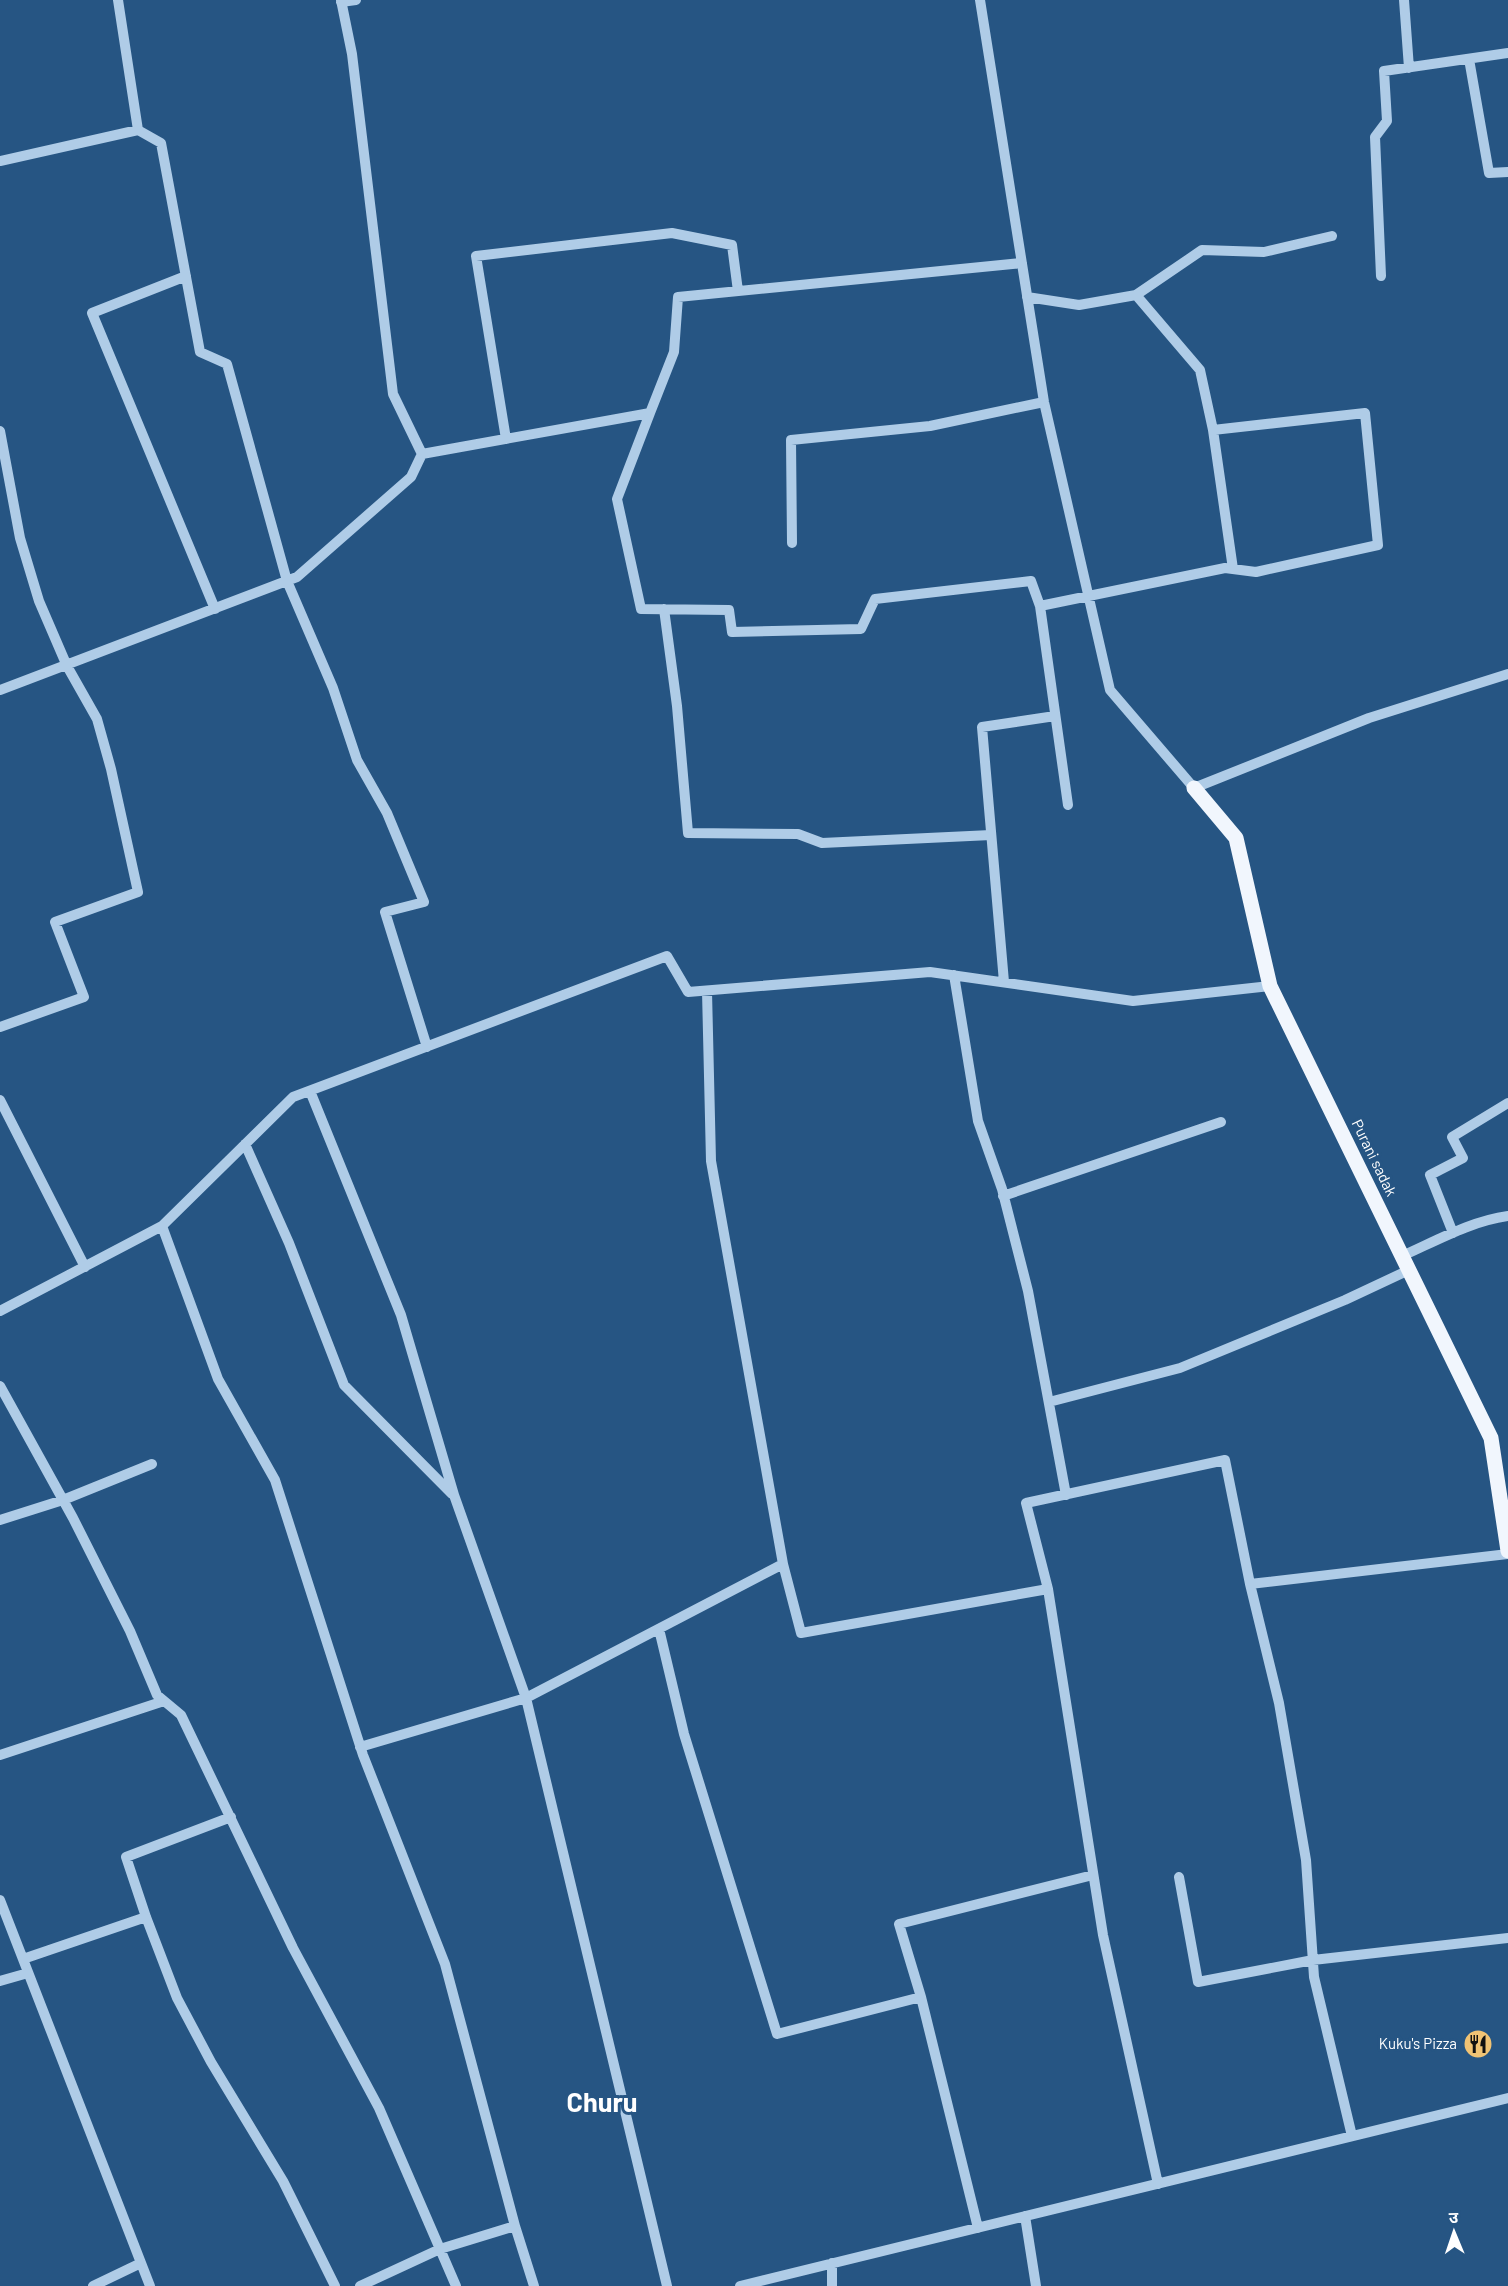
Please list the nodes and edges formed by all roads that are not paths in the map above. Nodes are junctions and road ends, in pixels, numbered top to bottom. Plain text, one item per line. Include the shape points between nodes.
1 (118, 0) edge
2 (356, 0) edge
3 (980, 0) edge
4 (1404, 0) edge
5 (341, 1) edge
6 (1508, 53) edge
7 (1469, 59) junction
8 (1409, 68) junction
9 (138, 130) junction
10 (0, 162) edge
11 (1508, 172) edge
12 (1332, 236) dead end
13 (1022, 264) junction
14 (186, 276) junction
15 (1381, 276) dead end
16 (738, 291) junction
17 (1136, 295) junction
18 (1027, 297) junction
19 (1044, 402) junction
20 (650, 413) junction
21 (1213, 430) junction
22 (0, 431) edge
23 (506, 439) junction
24 (422, 454) junction
25 (792, 543) dead end
26 (1233, 569) junction
27 (287, 581) junction
28 (1089, 596) junction
29 (1040, 606) junction
30 (215, 609) junction
31 (664, 609) junction
32 (67, 666) junction
33 (1508, 674) edge
34 (0, 690) edge
35 (1055, 716) junction
36 (1194, 788) junction
37 (1068, 805) dead end
38 (991, 835) junction
39 (954, 975) junction
40 (1004, 982) junction
41 (1270, 986) junction
42 (707, 991) junction
43 (0, 1027) edge
44 (427, 1047) junction
45 (310, 1091) junction
46 (0, 1100) edge
47 (1508, 1103) edge
48 (1221, 1122) dead end
49 (245, 1144) junction
50 (1003, 1196) junction
51 (1508, 1216) edge
52 (162, 1226) junction
53 (1453, 1233) junction
54 (1406, 1263) junction
55 (85, 1267) junction
56 (0, 1311) edge
57 (0, 1386) edge
58 (1049, 1402) junction
59 (152, 1464) dead end
60 (454, 1495) junction
61 (1066, 1495) junction
62 (63, 1500) junction
63 (1504, 1503) edge
64 (0, 1520) edge
65 (1508, 1553) edge
66 (783, 1564) junction
67 (1250, 1584) junction
68 (1048, 1588) junction
69 (659, 1629) junction
70 (526, 1698) junction
71 (164, 1701) junction
72 (360, 1748) junction
73 (0, 1755) edge
74 (231, 1817) junction
75 (1093, 1875) junction
76 (1179, 1877) dead end
77 (0, 1900) edge
78 (146, 1917) junction
79 (1508, 1938) edge
80 (22, 1959) junction
81 (1313, 1960) junction
82 (28, 1973) junction
83 (0, 1981) edge
84 (921, 1997) junction
85 (1508, 2098) edge
86 (1352, 2136) junction
87 (1158, 2184) junction
88 (1025, 2216) junction
89 (515, 2226) junction
90 (978, 2228) junction
91 (440, 2249) junction
92 (141, 2263) junction
93 (832, 2264) junction
94 (93, 2286) edge
95 (150, 2286) edge
96 (336, 2286) edge
97 (360, 2286) edge
98 (456, 2286) edge
99 (534, 2286) edge
100 (667, 2286) edge
101 (740, 2286) edge
102 (832, 2286) edge
103 (1036, 2286) edge

1 - 9 street
2 - 5 street
3 - 13 street
4 - 8 street
5 - 24 street via 352,54 393,394
6 - 7 street
7 - 8 street
7 - 11 street via 1489,173
8 - 15 street via 1384,71 1387,121 1375,137
9 - 10 street
9 - 14 street via 161,143
12 - 17 street via 1264,252 1202,250
13 - 16 street
13 - 18 street
14 - 27 street via 200,352 227,364
14 - 30 street via 92,313
16 - 20 street via 678,297 674,352
16 - 23 street via 732,245 672,233 476,256
17 - 18 street via 1079,305
17 - 21 street via 1200,370
18 - 19 street
19 - 25 street via 930,426 791,440
19 - 28 street
20 - 23 street
20 - 31 street via 617,499 640,609
21 - 26 street
21 - 26 street via 1365,413 1378,545 1256,572
22 - 32 street via 20,538 39,602
23 - 24 street
24 - 27 street via 411,477 297,577
26 - 28 street
27 - 30 street
27 - 44 street via 333,687 357,760 387,813 424,902 385,912
28 - 29 street
28 - 36 street via 1110,690
29 - 31 street via 1031,581 875,599 861,629 732,632 729,610
29 - 35 street
30 - 32 street
31 - 38 street via 688,833 798,834 822,843
32 - 34 street
32 - 43 street via 97,719 138,892 55,922 84,997
33 - 36 street via 1369,718
35 - 37 street
35 - 38 street via 982,727
36 - 41 main road, Purani sadak via 1236,838
38 - 40 street
39 - 40 street
39 - 42 street via 930,972
39 - 50 street via 978,1120
40 - 41 street via 1133,1001
41 - 54 main road, Purani sadak
42 - 44 street via 688,992 667,957
42 - 66 street via 711,1161
44 - 45 street
45 - 49 street via 293,1097
45 - 60 street via 401,1315
46 - 55 street
47 - 53 street via 1452,1137 1463,1158 1430,1175
48 - 50 street
49 - 52 street
49 - 60 street via 289,1243 344,1385
50 - 58 street via 1028,1291
51 - 53 street
52 - 55 street
52 - 72 street via 218,1379 275,1480
53 - 54 street
54 - 58 street via 1345,1300 1180,1368
54 - 63 main road, Purani sadak via 1491,1438
55 - 56 street
57 - 62 street
58 - 61 street
59 - 62 street
60 - 70 street
61 - 67 street via 1225,1460
61 - 68 street via 1026,1503
62 - 64 street
62 - 71 street via 130,1631 157,1695
63 - 65 main road, Purani sadak
65 - 67 street
66 - 68 street via 801,1633
66 - 69 street
67 - 81 street via 1279,1702 1306,1860
68 - 75 street
69 - 70 street
69 - 84 street via 684,1734 777,2034
70 - 72 street
70 - 100 street
71 - 73 street
71 - 74 street via 181,1715
72 - 89 street via 446,1964
74 - 78 street via 126,1857
74 - 91 street via 293,1948 379,2108
75 - 84 street via 899,1924
75 - 87 street
76 - 81 street via 1198,1982
77 - 80 street
78 - 80 street
78 - 96 street via 177,1998 283,2181
79 - 81 street
80 - 82 street
81 - 86 street
82 - 83 street
82 - 92 street
84 - 90 street
85 - 86 street
86 - 87 street
87 - 88 street
88 - 90 street
88 - 103 street
89 - 91 street
89 - 99 street
90 - 93 street
91 - 97 street
91 - 98 street
92 - 94 street
92 - 95 street
93 - 101 street
93 - 102 street

